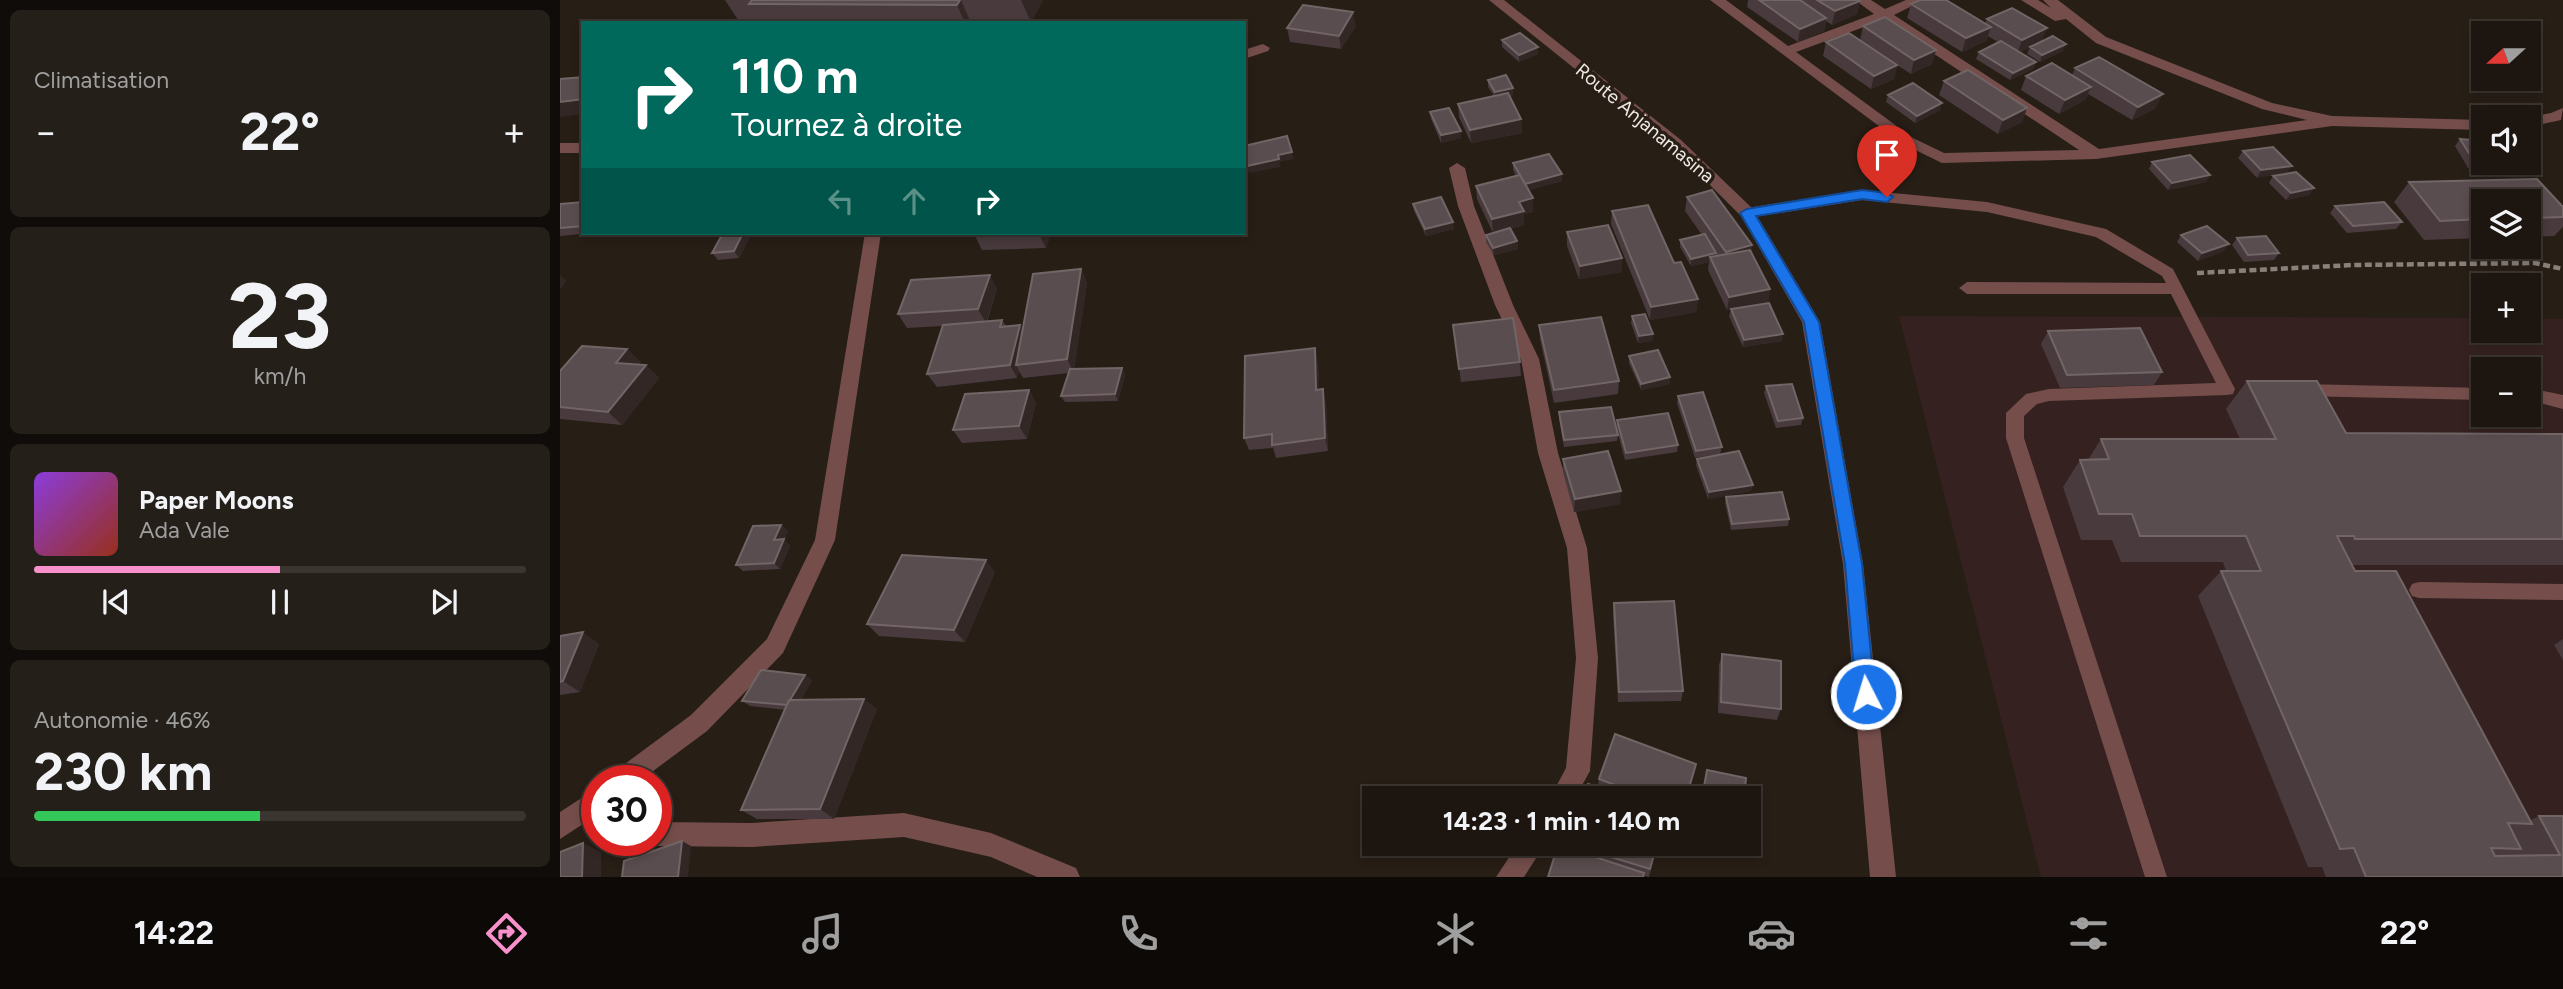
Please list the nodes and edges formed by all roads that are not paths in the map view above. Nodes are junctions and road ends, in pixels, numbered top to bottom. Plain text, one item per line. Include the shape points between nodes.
1 (1496, 0) edge
2 (1717, 0) edge
3 (1862, 0) edge
4 (1917, 0) edge
5 (2028, 0) edge
6 (2050, 0) edge
7 (1884, 15) junction
8 (2101, 40) junction
9 (1263, 48) dead end
10 (1786, 51) junction
11 (1246, 54) edge
12 (2563, 113) edge
13 (2541, 120) edge
14 (2332, 121) junction
15 (2471, 125) edge
16 (560, 148) edge
17 (581, 148) edge
18 (2096, 154) junction
19 (1457, 168) dead end
20 (1747, 213) junction
21 (873, 235) edge
22 (1967, 288) dead end
23 (2176, 289) junction
24 (2281, 390) edge
25 (2471, 394) edge
26 (2541, 397) edge
27 (2563, 402) edge
28 (2419, 590) dead end
29 (2563, 592) edge
30 (642, 765) edge
31 (1569, 786) edge
32 (672, 834) edge
33 (1524, 856) edge
34 (1067, 877) edge
35 (1509, 877) edge
36 (1883, 877) edge
37 (2156, 877) edge

1 - 20 street, Route Anjanamasina via 1676,144
2 - 10 street
3 - 7 street
4 - 7 street
5 - 8 street
6 - 8 street
7 - 10 street
7 - 18 street
8 - 14 street via 2267,106
9 - 11 street
10 - 18 street via 1908,141 1942,158
12 - 13 street
14 - 15 street
14 - 18 street
16 - 17 street
19 - 31 street via 1504,305 1530,359 1548,453 1577,548 1587,658 1578,771
20 - 23 lane via 1862,195 1987,207 2101,233 2168,274
20 - 36 street, Route Anjanamasina via 1811,322 1853,564
21 - 30 street via 825,540 775,646 699,723
22 - 23 lane
23 - 37 lane via 2234,389 2049,395 2032,399 2015,413 2015,438
24 - 25 lane
26 - 27 lane
28 - 29 lane
32 - 34 street via 752,835 904,825 991,845
33 - 35 street

